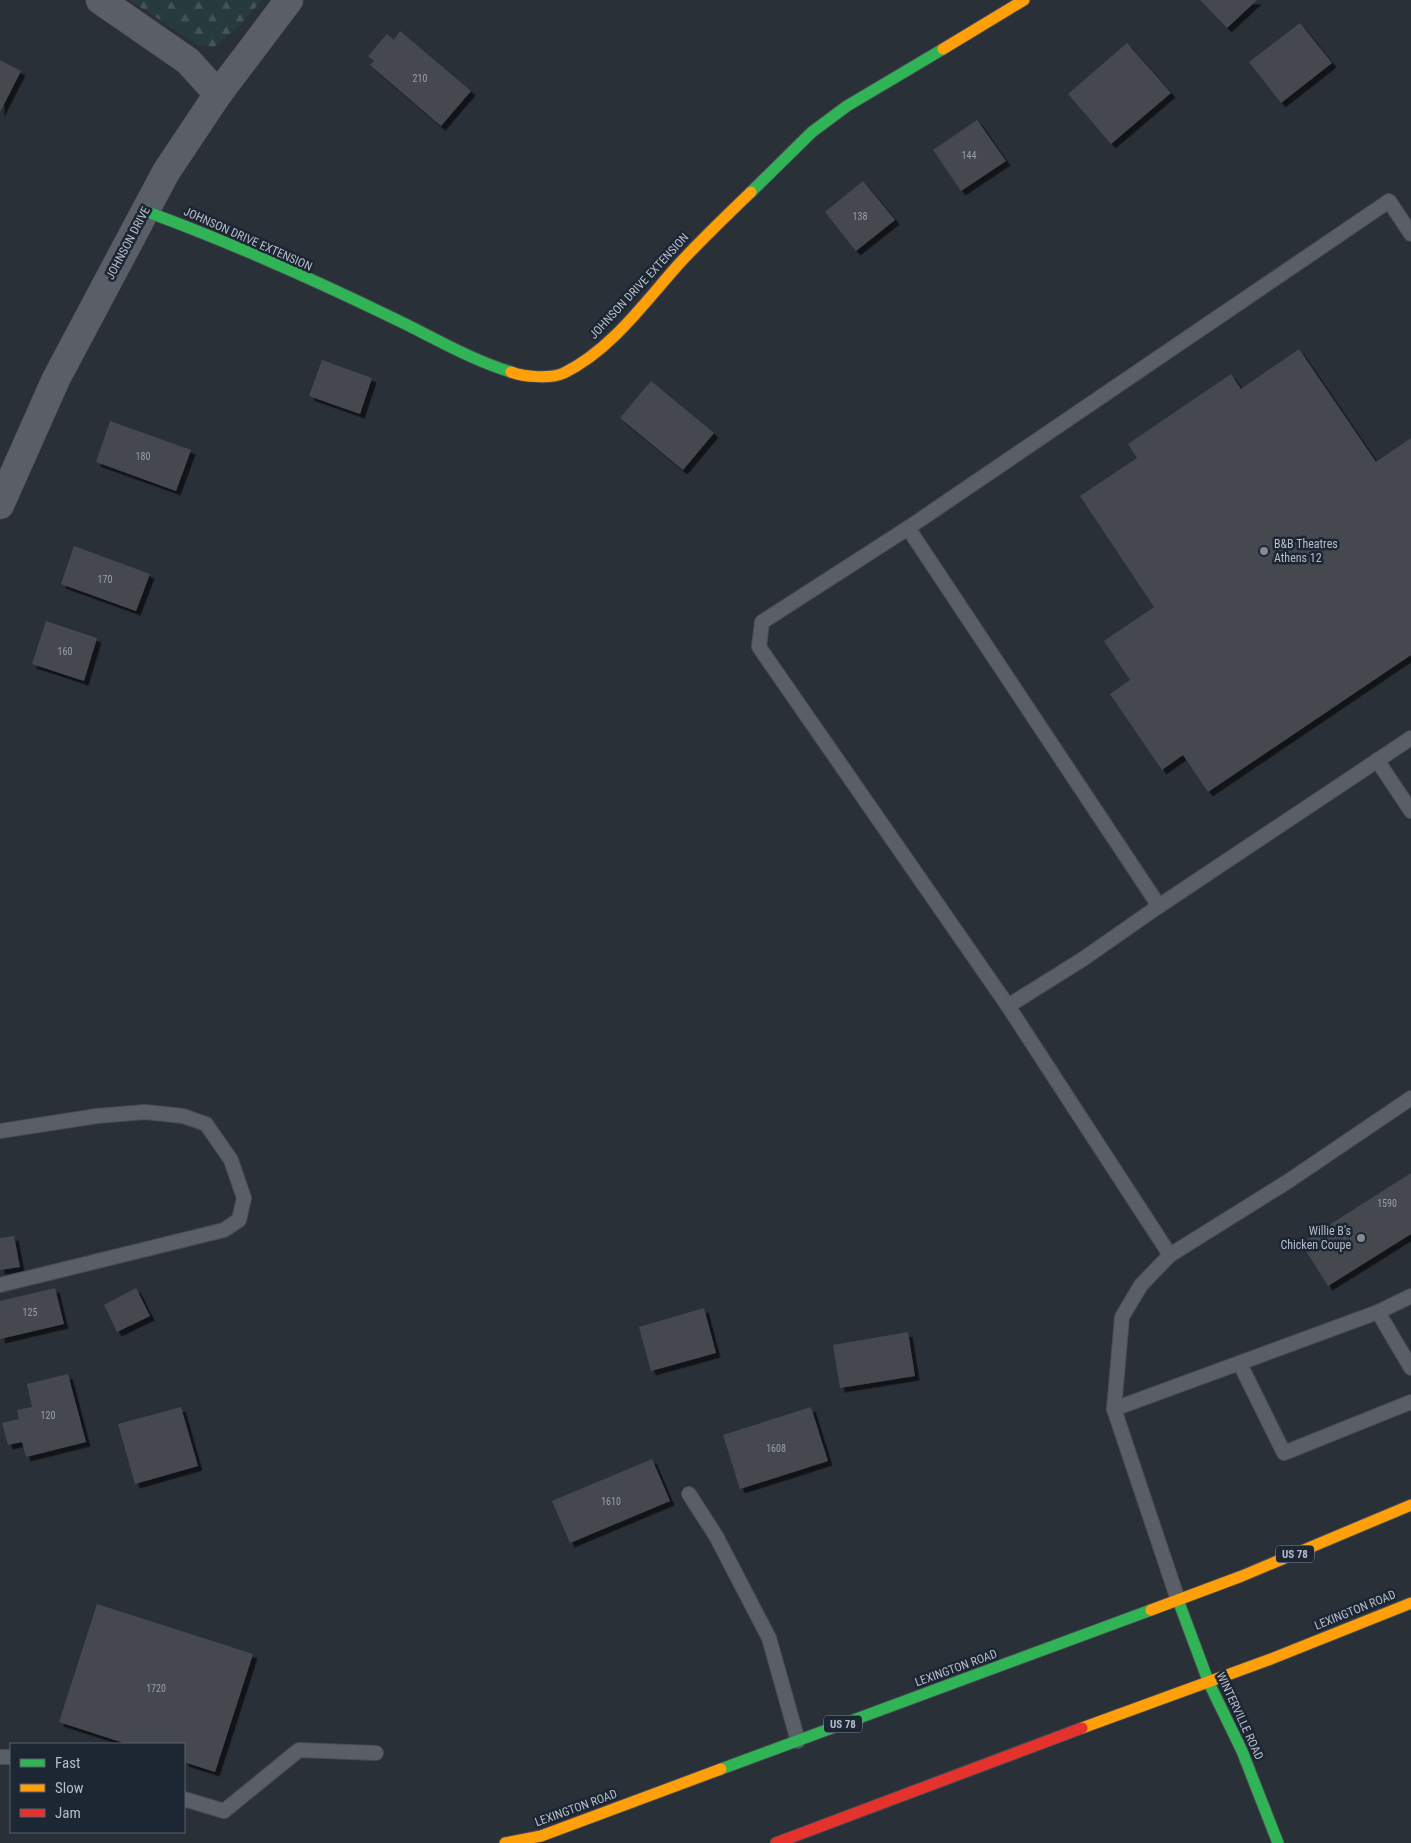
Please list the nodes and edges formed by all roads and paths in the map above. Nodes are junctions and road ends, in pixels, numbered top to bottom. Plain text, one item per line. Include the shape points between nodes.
1 (100, 0) edge
2 (289, 0) edge
3 (1024, 0) edge
4 (218, 94) junction
5 (145, 211) junction
6 (1411, 234) edge
7 (0, 505) edge
8 (908, 528) junction
9 (1411, 738) edge
10 (1378, 760) junction
11 (1411, 811) edge
12 (1159, 906) junction
13 (1008, 1006) junction
14 (1411, 1098) edge
15 (0, 1131) edge
16 (1170, 1255) junction
17 (0, 1285) edge
18 (1411, 1296) edge
19 (1378, 1312) junction
20 (1240, 1364) junction
21 (1411, 1368) edge
22 (1411, 1402) edge
23 (1114, 1409) junction
24 (689, 1494) dead end
25 (1411, 1505) edge
26 (1178, 1600) junction
27 (1411, 1603) edge
28 (1209, 1682) junction
29 (798, 1740) junction
30 (376, 1753) dead end
31 (185, 1799) edge
32 (505, 1843) edge
33 (776, 1843) edge
34 (1278, 1843) edge

1 - 4 street via 188,61
2 - 4 street, JOHNSON DRIVE
3 - 5 main road, JOHNSON DRIVE EXTENSION via 847,106 812,132 699,242 616,334 588,358 562,374 516,374 479,362 392,318 204,233
4 - 5 street, JOHNSON DRIVE via 166,172
5 - 7 street, JOHNSON DRIVE via 56,380
6 - 8 lane via 1389,201
8 - 12 lane
8 - 13 lane via 762,622 759,647
9 - 10 lane
10 - 11 lane
10 - 12 lane
12 - 13 lane
13 - 16 lane
14 - 16 lane
15 - 17 lane via 145,1112 182,1116 206,1124 231,1160 244,1198 239,1220 224,1230
16 - 23 lane via 1141,1285 1122,1317
18 - 19 lane
19 - 20 lane
19 - 21 lane
20 - 22 lane via 1284,1453
20 - 23 lane
23 - 26 lane
24 - 29 lane via 716,1536 769,1638
25 - 26 main road, LEXINGTON ROAD / US 78
26 - 28 main road, WINTERVILLE ROAD
26 - 29 main road, LEXINGTON ROAD / US 78
27 - 28 main road, LEXINGTON ROAD
28 - 33 main road, LEXINGTON ROAD
28 - 34 main road, WINTERVILLE ROAD via 1242,1751
29 - 32 main road, LEXINGTON ROAD / US 78 via 541,1836
30 - 31 lane via 299,1750 224,1811

